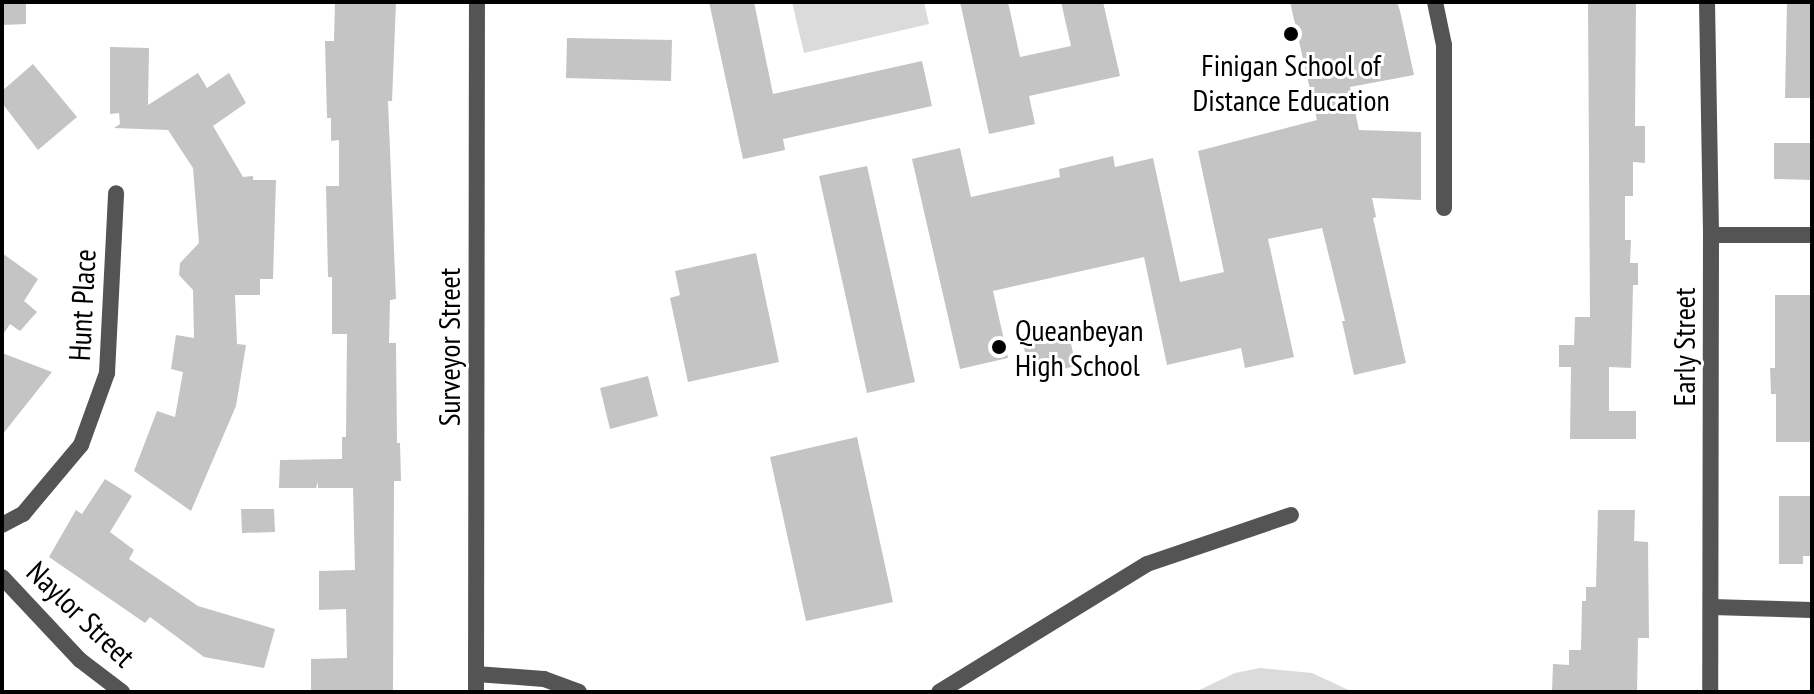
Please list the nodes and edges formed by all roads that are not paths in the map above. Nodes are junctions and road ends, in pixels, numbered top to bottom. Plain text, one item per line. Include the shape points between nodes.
1 (477, 2) edge
2 (1435, 2) edge
3 (1707, 2) edge
4 (116, 193) dead end
5 (1444, 208) dead end
6 (1711, 235) junction
7 (1812, 235) edge
8 (1291, 515) dead end
9 (2, 525) edge
10 (2, 577) edge
11 (1712, 607) junction
12 (1812, 610) edge
13 (476, 674) junction
14 (122, 692) edge
15 (476, 692) edge
16 (579, 692) edge
17 (939, 692) edge
18 (1710, 692) edge

1 - 13 street, Surveyor Street
2 - 5 street via 1444,45
3 - 6 street, Early Street
4 - 9 street, Hunt Place via 107,373 81,445 23,514
6 - 7 street
6 - 11 street, Early Street
8 - 17 street via 1147,564
10 - 14 street, Naylor Street via 80,660
11 - 12 street
11 - 18 street, Early Street
13 - 15 street, Surveyor Street
13 - 16 street via 544,679

